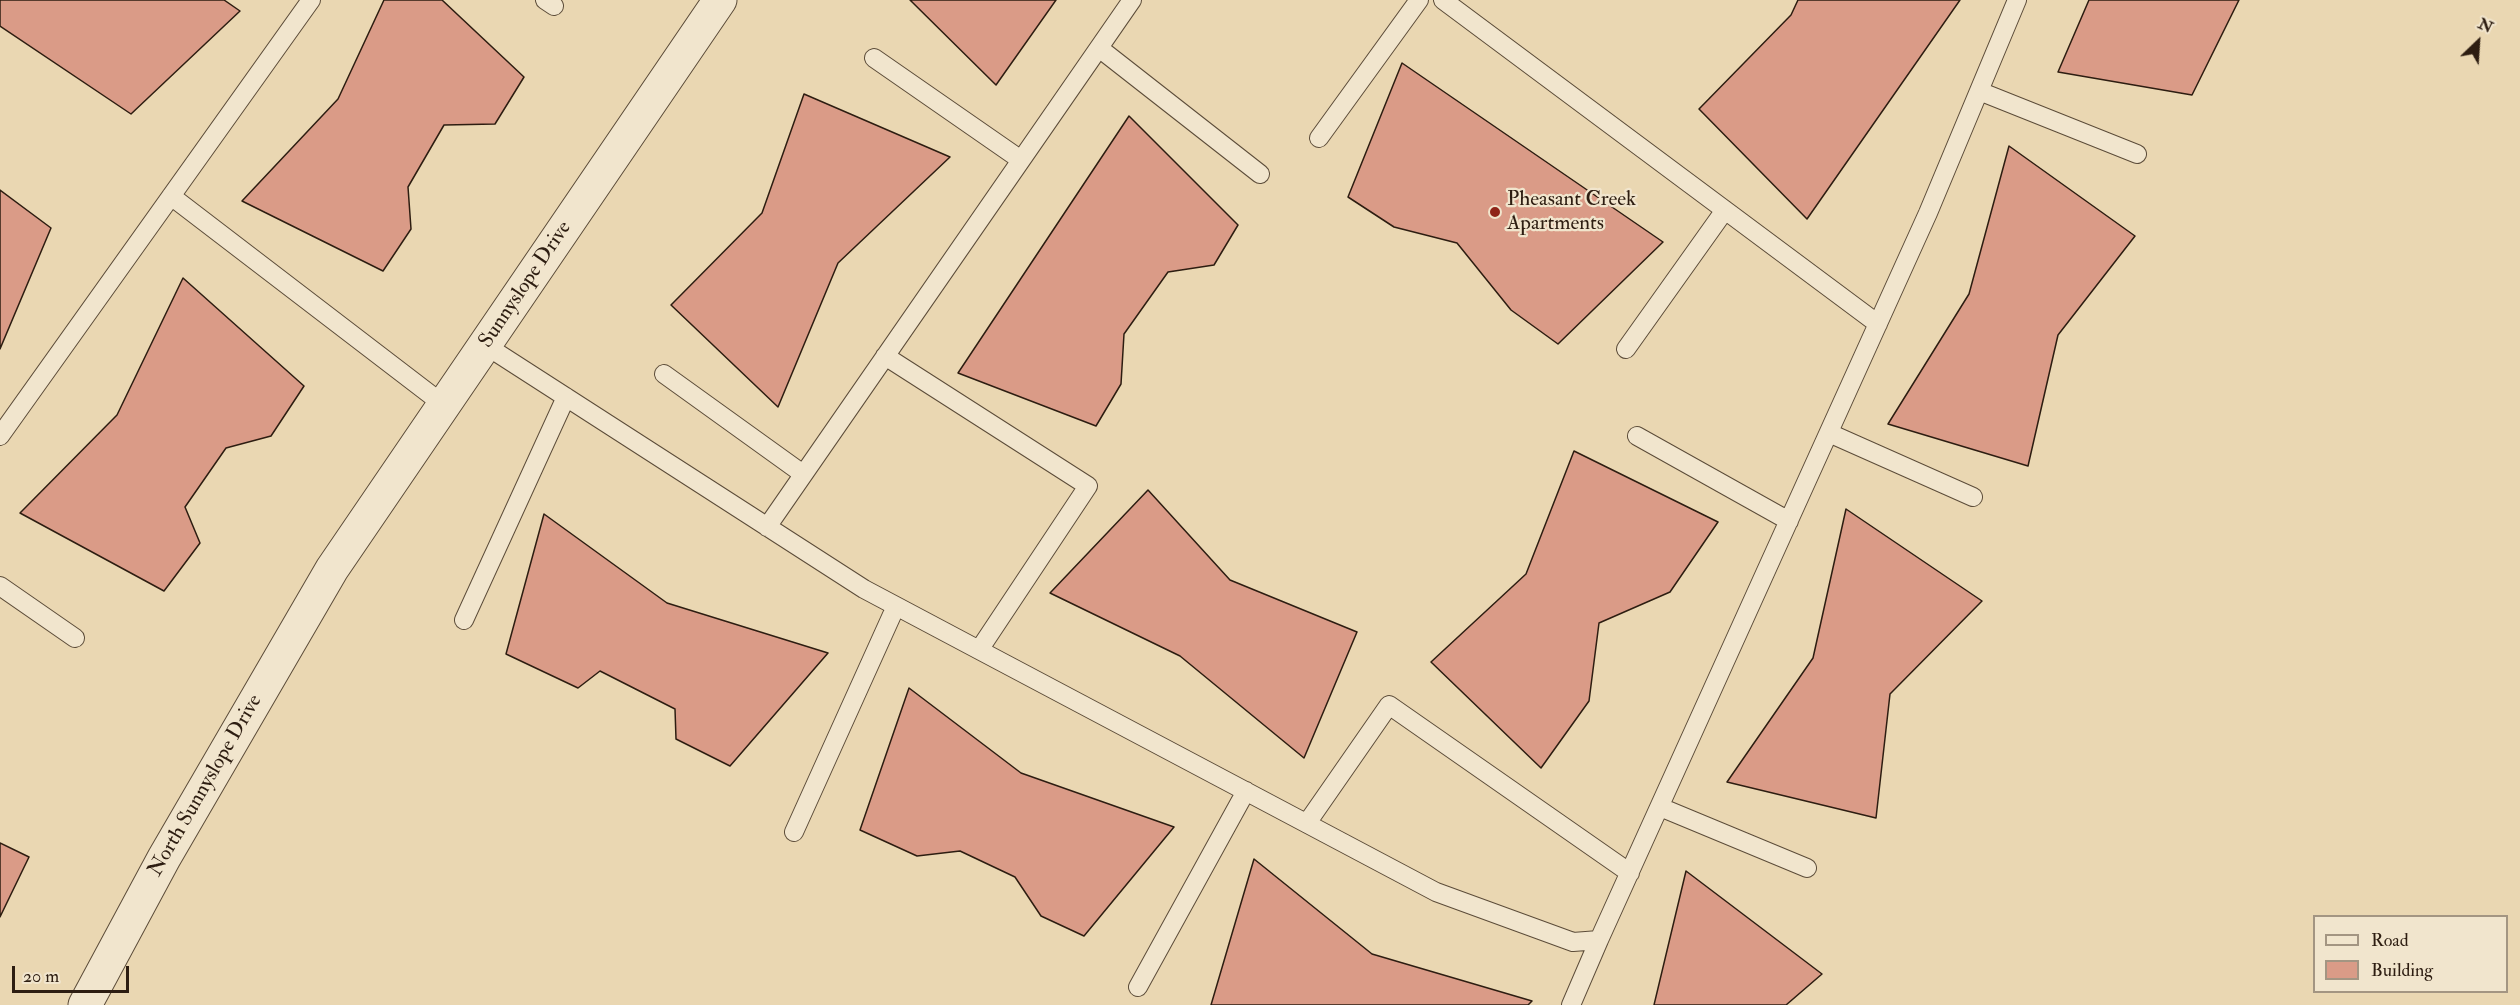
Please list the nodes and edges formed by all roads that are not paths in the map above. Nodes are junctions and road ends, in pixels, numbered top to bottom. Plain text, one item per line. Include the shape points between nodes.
1 (311, 0) edge
2 (720, 0) edge
3 (1132, 0) edge
4 (1419, 0) edge
5 (1443, 0) edge
6 (2017, 0) edge
7 (1099, 48) junction
8 (874, 58) dead end
9 (1979, 91) junction
10 (1319, 138) dead end
11 (2137, 154) dead end
12 (1021, 160) junction
13 (1260, 174) dead end
14 (171, 196) junction
15 (1725, 210) junction
16 (1878, 324) junction
17 (485, 345) junction
18 (1626, 349) dead end
19 (885, 356) junction
20 (663, 374) dead end
21 (566, 397) junction
22 (444, 405) junction
23 (1829, 433) junction
24 (0, 436) edge
25 (1637, 436) dead end
26 (803, 474) junction
27 (1973, 497) dead end
28 (1789, 521) junction
29 (767, 527) junction
30 (332, 570) joint
31 (0, 586) edge
32 (896, 606) junction
33 (464, 620) dead end
34 (75, 638) dead end
35 (979, 650) junction
36 (1246, 791) junction
37 (1660, 807) junction
38 (1307, 823) junction
39 (794, 832) dead end
40 (1807, 868) dead end
41 (1630, 873) junction
42 (1599, 940) junction
43 (1138, 987) dead end
44 (85, 1005) edge
45 (1571, 1005) edge

1 - 14 lane
2 - 17 street, Sunnyslope Drive
3 - 7 lane
4 - 10 lane
5 - 15 lane
6 - 9 lane
7 - 12 lane
7 - 13 lane
8 - 12 lane
9 - 11 lane
9 - 16 lane
12 - 19 lane
14 - 22 lane
14 - 24 lane
15 - 16 lane
15 - 18 lane
16 - 23 lane
17 - 21 lane
17 - 22 street, Sunnyslope Drive
19 - 26 lane
19 - 35 lane via 1088,486
20 - 26 lane
21 - 29 lane
21 - 33 lane
22 - 30 street, Sunnyslope Drive
23 - 27 lane
23 - 28 lane
25 - 28 lane
26 - 29 lane
28 - 37 lane
29 - 32 lane
30 - 44 street, North Sunnyslope Drive via 181,827
31 - 34 lane
32 - 35 lane
32 - 39 lane
35 - 36 lane
36 - 38 lane
36 - 43 lane
37 - 40 lane
37 - 41 lane
38 - 41 lane via 1389,705
38 - 42 lane via 1436,892 1573,942
41 - 42 lane
42 - 45 lane

